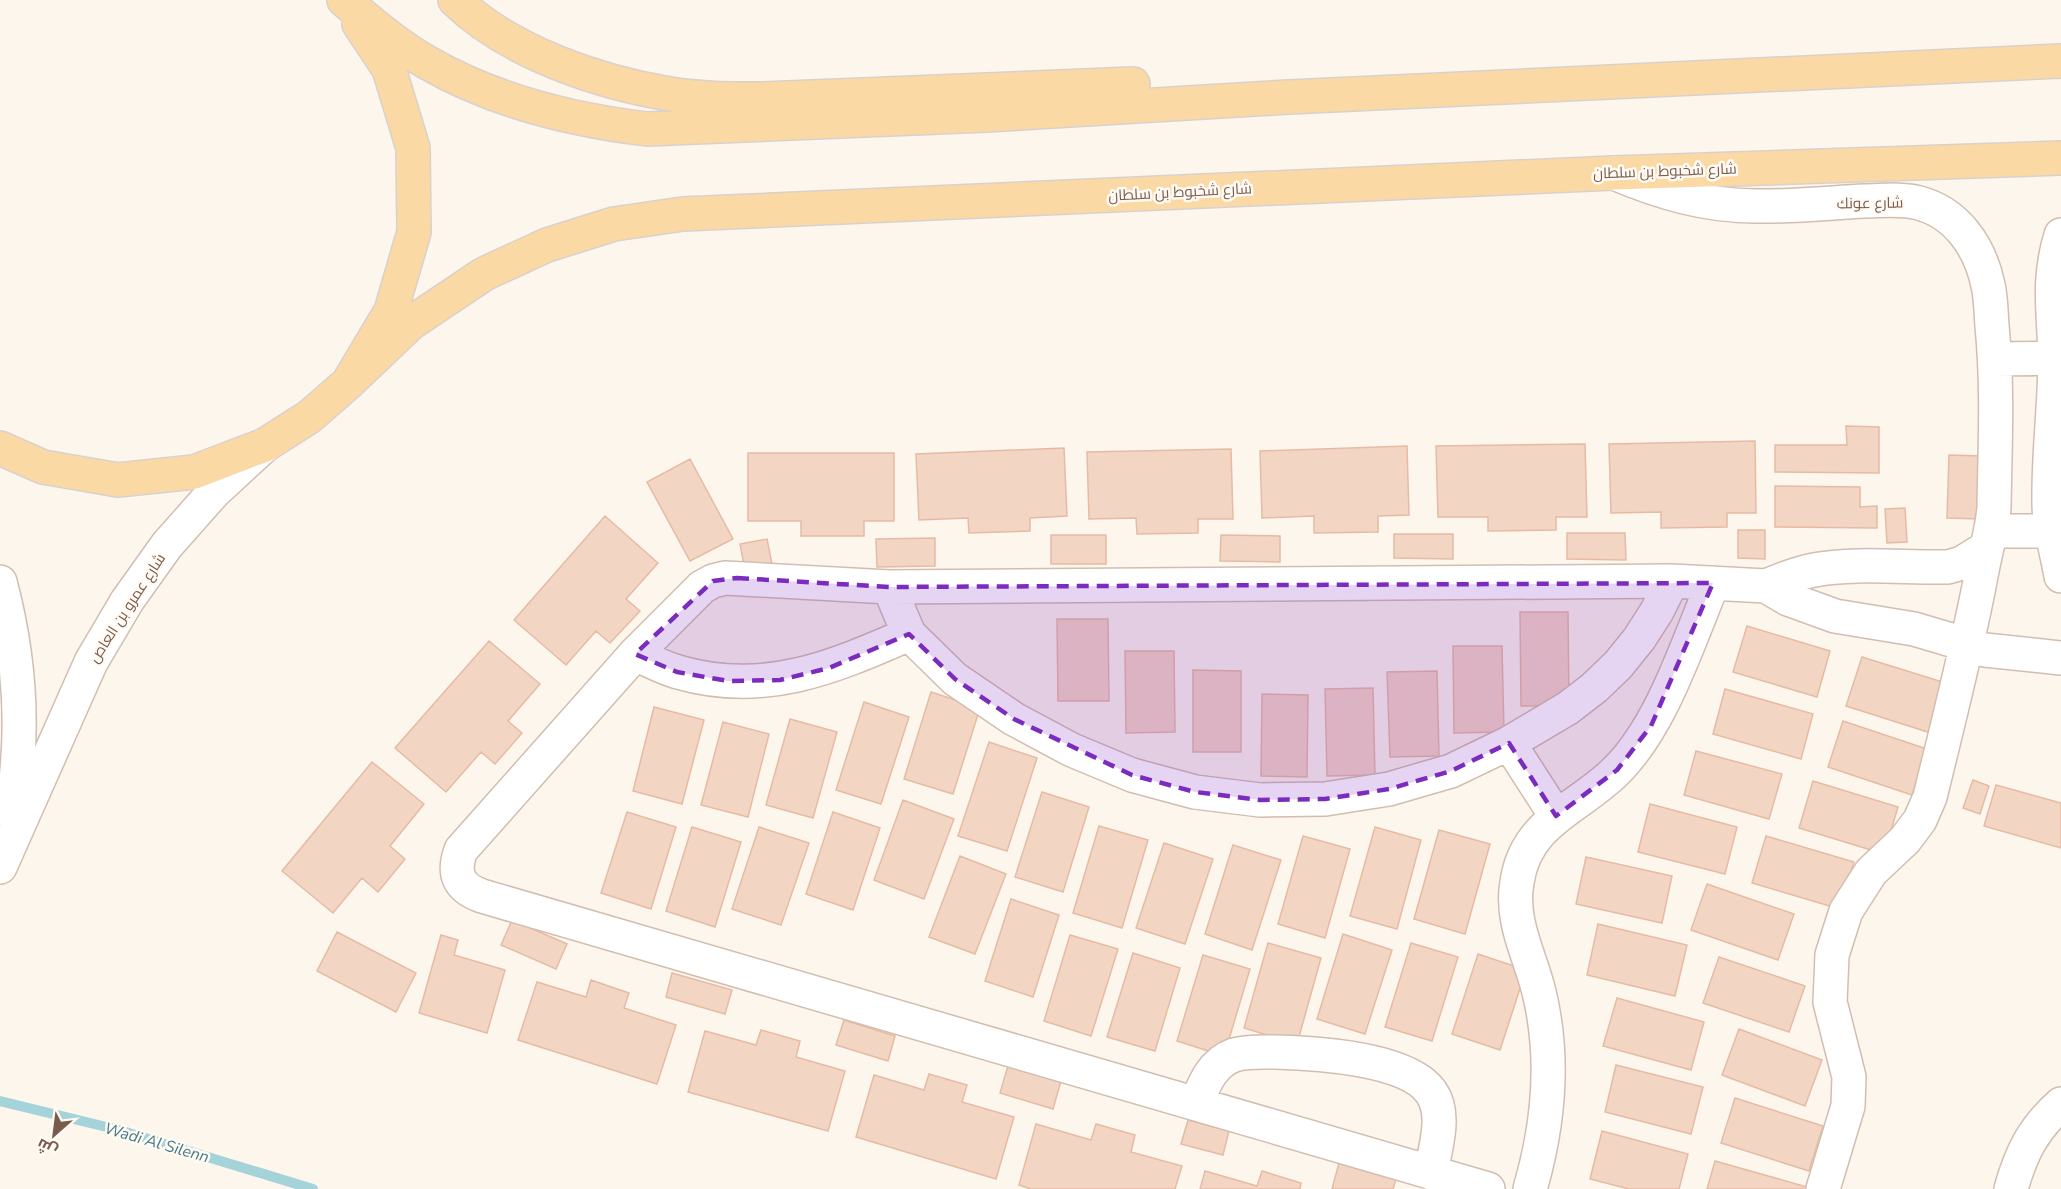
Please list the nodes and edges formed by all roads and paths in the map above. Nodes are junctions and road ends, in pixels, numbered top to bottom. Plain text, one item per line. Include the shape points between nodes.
1 (344, 0) edge
2 (455, 0) edge
3 (2061, 61) edge
4 (1289, 97) junction
5 (2061, 158) edge
6 (1614, 173) junction
7 (2061, 235) edge
8 (2058, 358) edge
9 (1995, 359) junction
10 (348, 383) junction
11 (266, 445) junction
12 (0, 448) edge
13 (2051, 531) junction
14 (1989, 540) junction
15 (2061, 576) edge
16 (1672, 581) junction
17 (0, 582) edge
18 (1713, 583) junction
19 (1766, 586) junction
20 (889, 587) junction
21 (909, 634) junction
22 (1968, 646) junction
23 (635, 654) junction
24 (2061, 658) edge
25 (1509, 743) junction
26 (1556, 816) junction
27 (0, 866) edge
28 (1196, 1104) junction
29 (2061, 1104) edge
30 (1431, 1173) junction
31 (1488, 1189) edge
32 (1530, 1189) edge
33 (1823, 1189) edge
34 (2011, 1189) edge

1 - 4 main road via 420,58 477,87 542,109 647,129
1 - 10 main road via 389,69 413,148 414,220 391,311
2 - 4 main road via 492,30 546,57 630,85 702,98 1168,83 1219,85
3 - 4 main road
5 - 6 main road, شارع شخبوط بن سلطان
6 - 9 street, شارع عونك via 1647,187 1718,204 1890,200 1918,203 1944,213 1965,232 1979,256 1988,285
6 - 10 main road, شارع شخبوط بن سلطان via 683,214 614,224 547,245 484,274 411,323
7 - 8 street via 2051,290
8 - 9 street
8 - 13 street via 2049,504
9 - 14 street, شارع عونك via 1994,508
10 - 11 main road, شارع شخبوط بن سلطان via 309,417
11 - 12 main road, شارع شخبوط بن سلطان via 194,472 118,480 43,467
11 - 27 street, شارع عمرو بن العاص via 206,501 167,545 127,601 91,662
13 - 14 street
13 - 15 street
14 - 19 street via 1962,564 1948,567 1840,567 1790,576
14 - 22 street, شارع عونك
16 - 18 street
16 - 20 street
16 - 25 street via 1657,611 1618,665 1568,708
17 - 27 street, شارع عمرو بن العاص via 9,614 19,696 18,778
18 - 19 street
18 - 26 street via 1651,726 1617,770
19 - 22 street via 1788,599 1835,616 1914,629
20 - 21 street
20 - 23 street via 737,578 713,581 702,587
21 - 23 street via 830,668 780,680 728,681 677,672
21 - 25 street via 955,679 1014,719 1072,750 1132,775 1195,792 1260,800 1325,799 1389,789 1451,771
22 - 24 street via 2005,654
22 - 33 street, شارع عونك via 1930,797 1920,820 1871,872 1846,911 1832,955 1830,1002 1850,1077 1848,1106
23 - 28 street via 461,850 457,873 471,892
25 - 26 street
26 - 32 street via 1538,834 1516,881 1516,917 1545,1019 1549,1065 1547,1111
28 - 30 street
28 - 30 street via 1213,1070 1241,1054 1294,1053 1385,1066 1422,1083 1438,1106
29 - 34 street via 2032,1135 2019,1160
30 - 31 street

